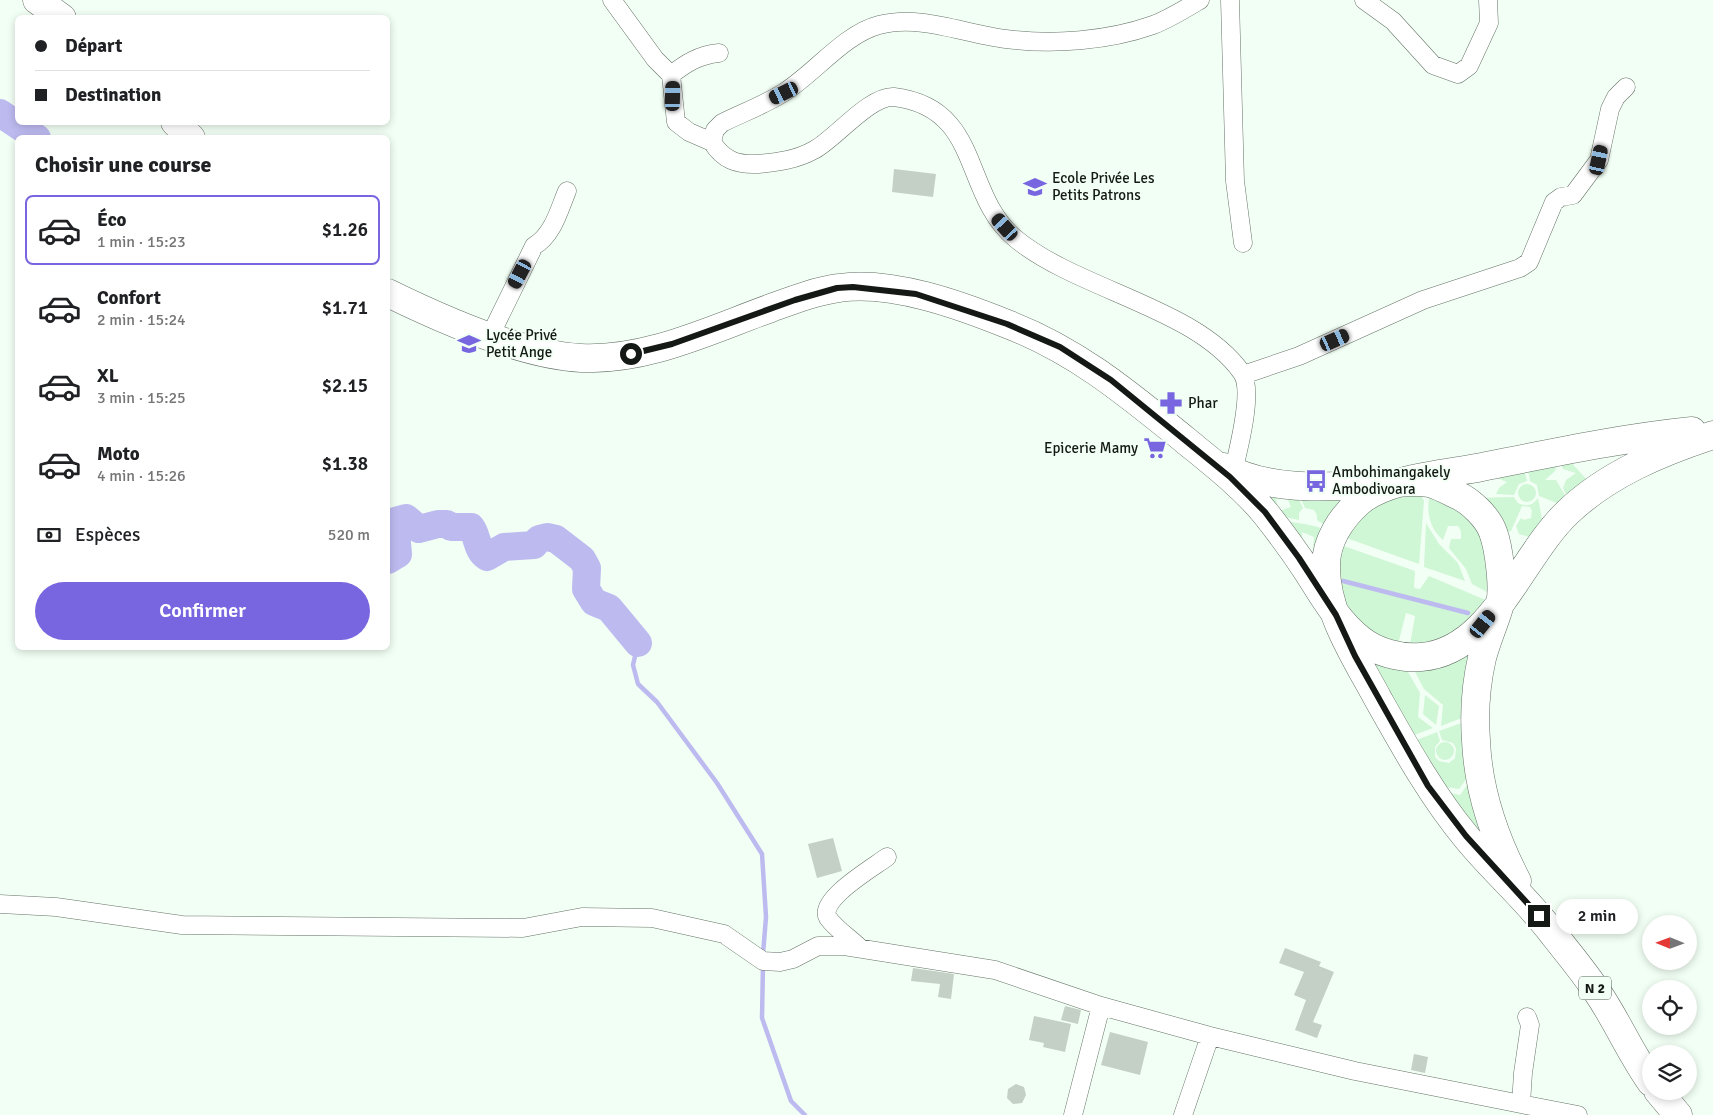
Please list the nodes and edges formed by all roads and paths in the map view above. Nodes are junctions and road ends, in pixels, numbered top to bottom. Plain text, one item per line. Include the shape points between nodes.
1 (37, 0) edge
2 (612, 0) edge
3 (1200, 0) edge
4 (1230, 0) edge
5 (1364, 0) edge
6 (1488, 0) edge
7 (58, 15) edge
8 (718, 53) dead end
9 (671, 76) junction
10 (1626, 86) dead end
11 (178, 125) edge
12 (188, 135) edge
13 (712, 142) junction
14 (567, 191) dead end
15 (1243, 243) dead end
16 (390, 294) edge
17 (490, 336) junction
18 (1243, 375) junction
19 (1713, 429) edge
20 (1713, 435) edge
21 (1231, 475) junction
22 (1398, 483) junction
23 (1501, 602) junction
24 (1336, 615) junction
25 (888, 857) dead end
26 (1527, 901) junction
27 (0, 904) edge
28 (860, 948) junction
29 (1101, 1006) junction
30 (1528, 1017) dead end
31 (1210, 1036) junction
32 (1642, 1067) edge
33 (1666, 1100) edge
34 (1521, 1104) junction
35 (1073, 1115) edge
36 (1183, 1115) edge
37 (1578, 1115) edge
38 (1678, 1115) edge

1 - 7 main road
2 - 9 street
3 - 13 street via 1153,25 1111,36 1061,42 1006,40 943,26 901,21 877,25 859,34 784,93 722,123 715,130
4 - 15 street via 1235,181
5 - 6 street via 1393,20 1432,65 1458,74 1469,66 1489,23
8 - 9 street via 705,54 688,62
9 - 13 street via 676,122
10 - 18 street via 1610,109 1599,160 1573,195 1554,202 1529,262 1520,268 1423,300 1299,356
11 - 12 main road
13 - 18 street via 720,154 733,161 750,164 788,161 815,150 877,101 892,97 929,106 958,134 995,216 1015,238 1041,258 1186,326 1210,341
14 - 17 street via 550,230 543,241 534,246
16 - 17 main road
17 - 21 main road via 579,358 619,356 672,344 837,288 878,288 916,294 1007,324 1060,347 1111,380
18 - 21 street via 1246,400 1243,434
19 - 22 main road via 1654,435
20 - 23 main road via 1652,458 1586,497 1544,538
21 - 22 main road via 1314,488
21 - 24 main road via 1265,512
22 - 23 main road via 1429,483 1460,496 1477,509 1493,532 1499,561
22 - 24 main road via 1358,502 1329,543 1327,582
23 - 24 main road via 1474,634 1448,651 1422,657 1381,651 1362,641
23 - 26 main road via 1482,659 1476,694 1476,740 1488,814 1503,855
24 - 26 main road via 1359,664 1428,786 1466,836
25 - 28 street via 831,898 826,910 828,917
26 - 32 main road, N 2 via 1598,992
27 - 28 street via 56,907 192,925 523,928 582,916 652,918 724,934 763,960 780,962 793,959 818,946
28 - 29 street via 995,970
29 - 31 street
29 - 35 street
30 - 34 street via 1530,1024
31 - 34 street via 1356,1071
31 - 36 street
33 - 38 main road
34 - 37 street

